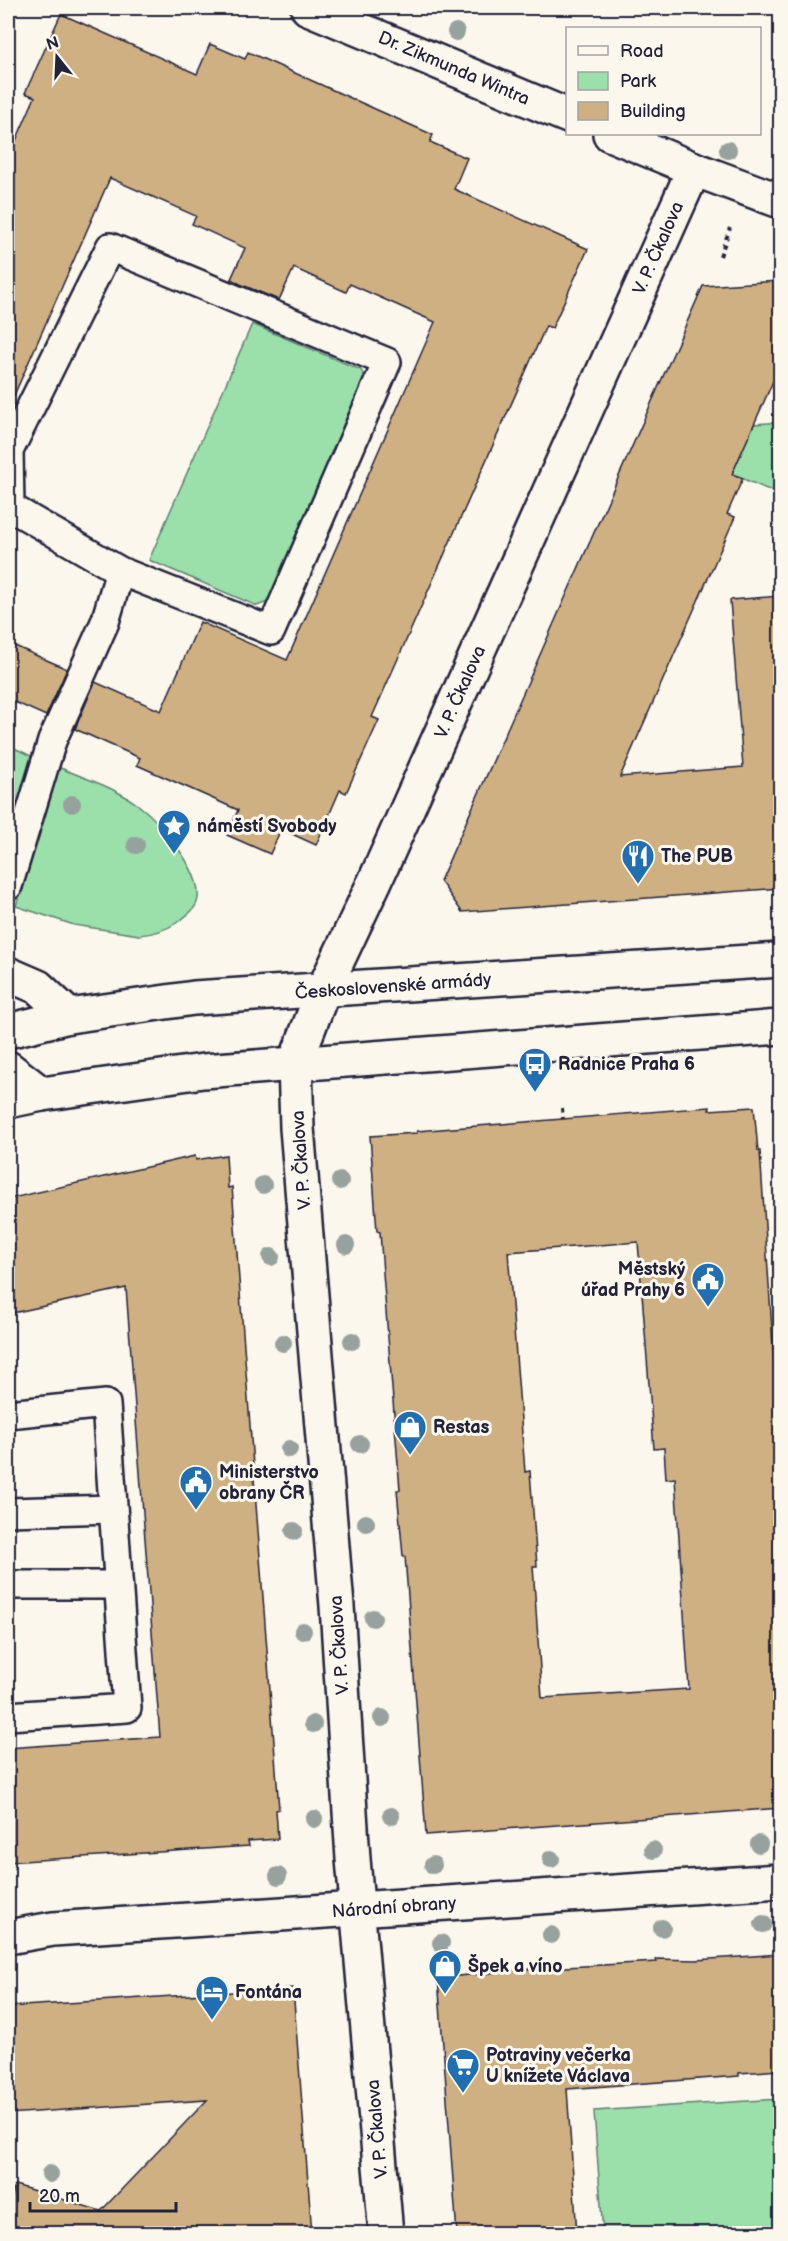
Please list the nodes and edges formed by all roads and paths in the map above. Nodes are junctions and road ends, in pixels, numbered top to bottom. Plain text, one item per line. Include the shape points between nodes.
1 (308, 8) edge
2 (367, 18) edge
3 (566, 116) edge
4 (612, 135) edge
5 (694, 169) junction
6 (780, 201) edge
7 (120, 571) junction
8 (8, 886) edge
9 (780, 960) edge
10 (8, 974) edge
11 (323, 990) junction
12 (69, 1016) junction
13 (780, 1027) edge
14 (8, 1031) edge
15 (296, 1063) junction
16 (8, 1068) edge
17 (42, 1094) junction
18 (8, 1101) edge
19 (562, 1108) dead end
20 (563, 1119) dead end
21 (8, 1414) edge
22 (113, 1509) junction
23 (8, 1512) edge
24 (8, 1585) edge
25 (118, 1585) junction
26 (8, 1716) edge
27 (780, 1881) edge
28 (357, 1909) junction
29 (8, 1937) edge
30 (386, 2234) edge

1 - 2 street, Dr. Zikmunda Wintra
2 - 3 street, Dr. Zikmunda Wintra
4 - 5 street
5 - 6 street
5 - 11 street, V. P. Čkalova
7 - 7 lane via 10,507 9,451 110,247 387,362 271,631
7 - 8 lane via 105,621 52,741
9 - 11 street, Československé armády
10 - 12 street via 38,987
11 - 12 street, Československé armády via 194,998
11 - 15 street, V. P. Čkalova
12 - 14 street, Československé armády
13 - 15 street
15 - 17 street via 203,1071
15 - 28 street, V. P. Čkalova via 297,1128 337,1606
16 - 17 street
17 - 18 street
19 - 20 path
21 - 22 lane via 106,1404
22 - 23 lane
22 - 25 lane
24 - 25 lane
25 - 26 lane via 127,1708
27 - 28 street, Národní obrany
28 - 29 street, Národní obrany via 53,1929
28 - 30 street, V. P. Čkalova

